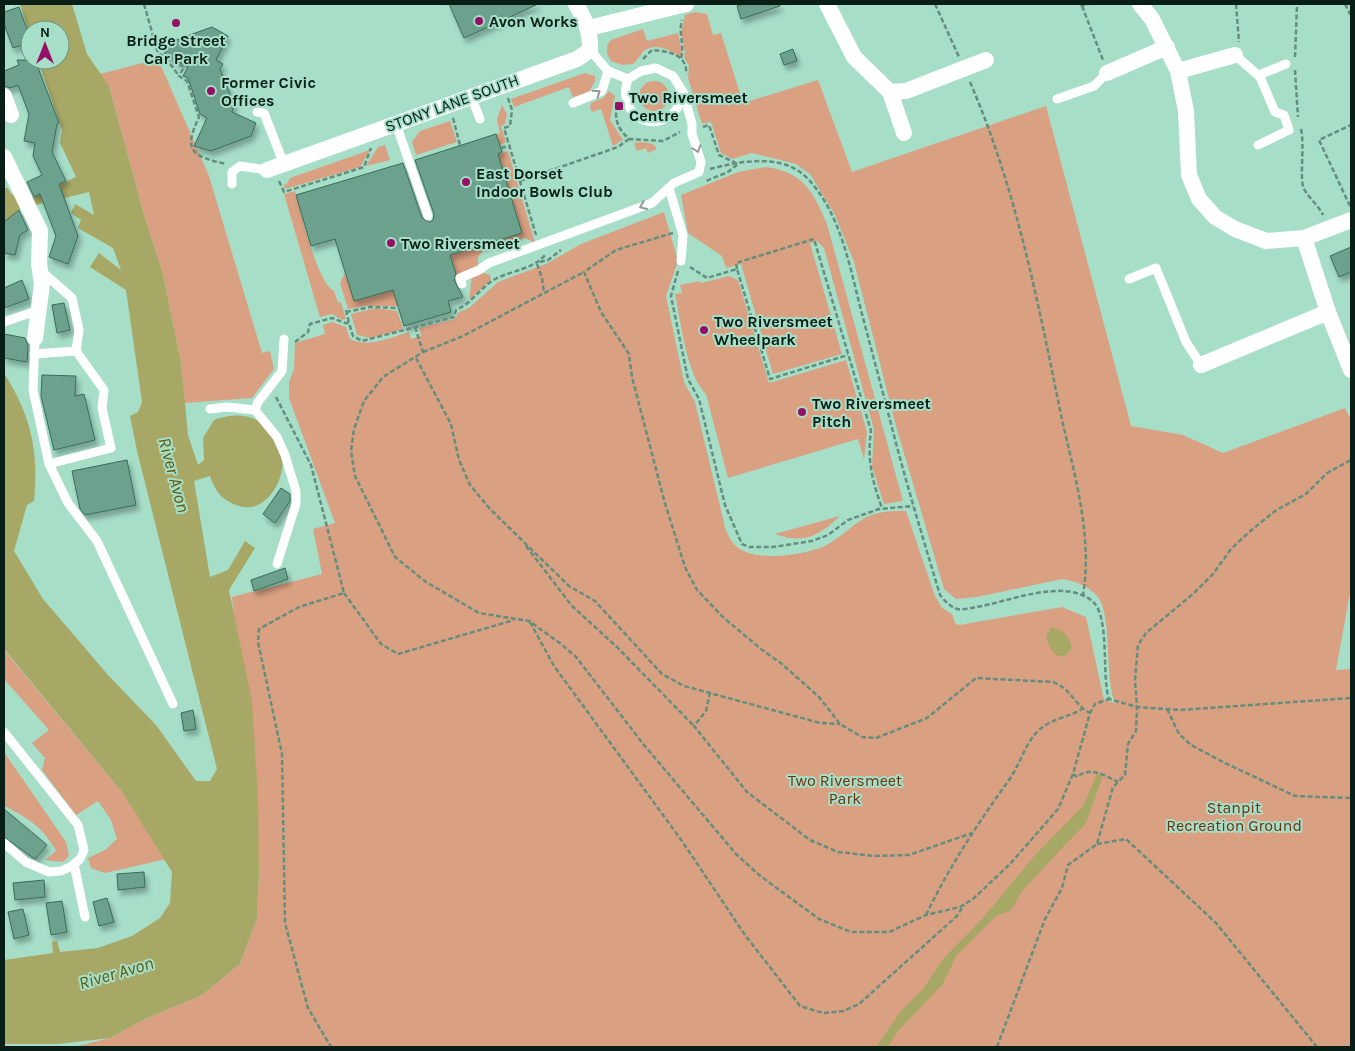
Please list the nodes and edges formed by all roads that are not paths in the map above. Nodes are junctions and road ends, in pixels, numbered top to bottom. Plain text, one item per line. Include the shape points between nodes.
1 (576, 4) edge
2 (827, 4) edge
3 (1140, 4) edge
4 (682, 5) edge
5 (588, 28) junction
6 (1167, 47) junction
7 (590, 50) junction
8 (1235, 55) joint
9 (986, 60) dead end
10 (1286, 64) dead end
11 (608, 71) junction
12 (1178, 71) junction
13 (1108, 73) joint
14 (1259, 75) junction
15 (628, 79) junction
16 (683, 92) junction
17 (890, 92) junction
18 (4, 96) edge
19 (471, 96) junction
20 (1057, 99) dead end
21 (573, 103) dead end
22 (257, 112) dead end
23 (11, 115) dead end
24 (480, 119) dead end
25 (396, 124) junction
26 (904, 133) dead end
27 (1258, 145) dead end
28 (4, 157) edge
29 (283, 162) junction
30 (267, 170) joint
31 (232, 184) dead end
32 (669, 188) junction
33 (428, 216) dead end
34 (1351, 220) edge
35 (1304, 238) junction
36 (681, 262) road end
37 (40, 270) junction
38 (1129, 279) dead end
39 (462, 284) dead end
40 (39, 310) junction
41 (1328, 312) junction
42 (4, 322) edge
43 (288, 342) road end
44 (35, 346) junction
45 (76, 351) junction
46 (1201, 365) joint
47 (1351, 370) edge
48 (210, 409) dead end
49 (255, 410) junction
50 (50, 464) junction
51 (277, 564) dead end
52 (173, 704) dead end
53 (4, 732) edge
54 (4, 843) edge
55 (74, 864) junction
56 (85, 917) dead end

1 - 5 street
2 - 17 street via 854,57
3 - 6 street
4 - 5 street
5 - 7 street
6 - 12 street
6 - 13 street
7 - 11 lane
7 - 19 street, STONY LANE SOUTH via 577,58
8 - 12 street
8 - 14 lane
9 - 17 street via 906,91
10 - 14 lane
11 - 15 lane
21 -> 11 lane via 602,91
12 - 35 street via 1186,111 1189,175 1199,200 1215,217 1234,229 1266,241
13 - 20 lane via 1094,86
14 - 27 lane via 1275,112 1284,115 1289,130
15 - 16 lane via 641,71 656,68 673,76
15 - 16 lane via 624,91 626,104 636,117 651,122 666,119 678,107
16 -> 32 lane via 701,162 699,172
17 - 26 street
18 - 23 street
19 - 24 lane
19 - 25 street, STONY LANE SOUTH
22 - 29 lane via 264,113
25 - 29 street, STONY LANE SOUTH
25 - 33 lane
28 - 37 street via 40,231
29 - 30 street, STONY LANE SOUTH
30 - 31 lane via 240,166 232,172
32 - 36 lane via 682,231
32 -> 39 lane via 652,203 489,263 460,278
34 - 35 street
35 - 41 street
37 - 40 street
37 - 45 lane via 72,298 79,330
38 - 46 lane via 1156,268 1186,342
40 - 42 lane
40 - 44 street
41 - 46 street
41 - 47 street
43 - 49 lane via 282,371
44 - 45 lane
44 - 50 lane via 33,390
45 - 50 lane via 104,390 102,408 111,448
48 - 49 lane via 227,406
49 - 51 lane via 277,437 296,491 296,504
50 - 52 lane via 68,503 97,541
53 - 55 lane via 78,825 84,850
54 - 55 lane via 26,862 49,872 61,871
55 - 56 lane

